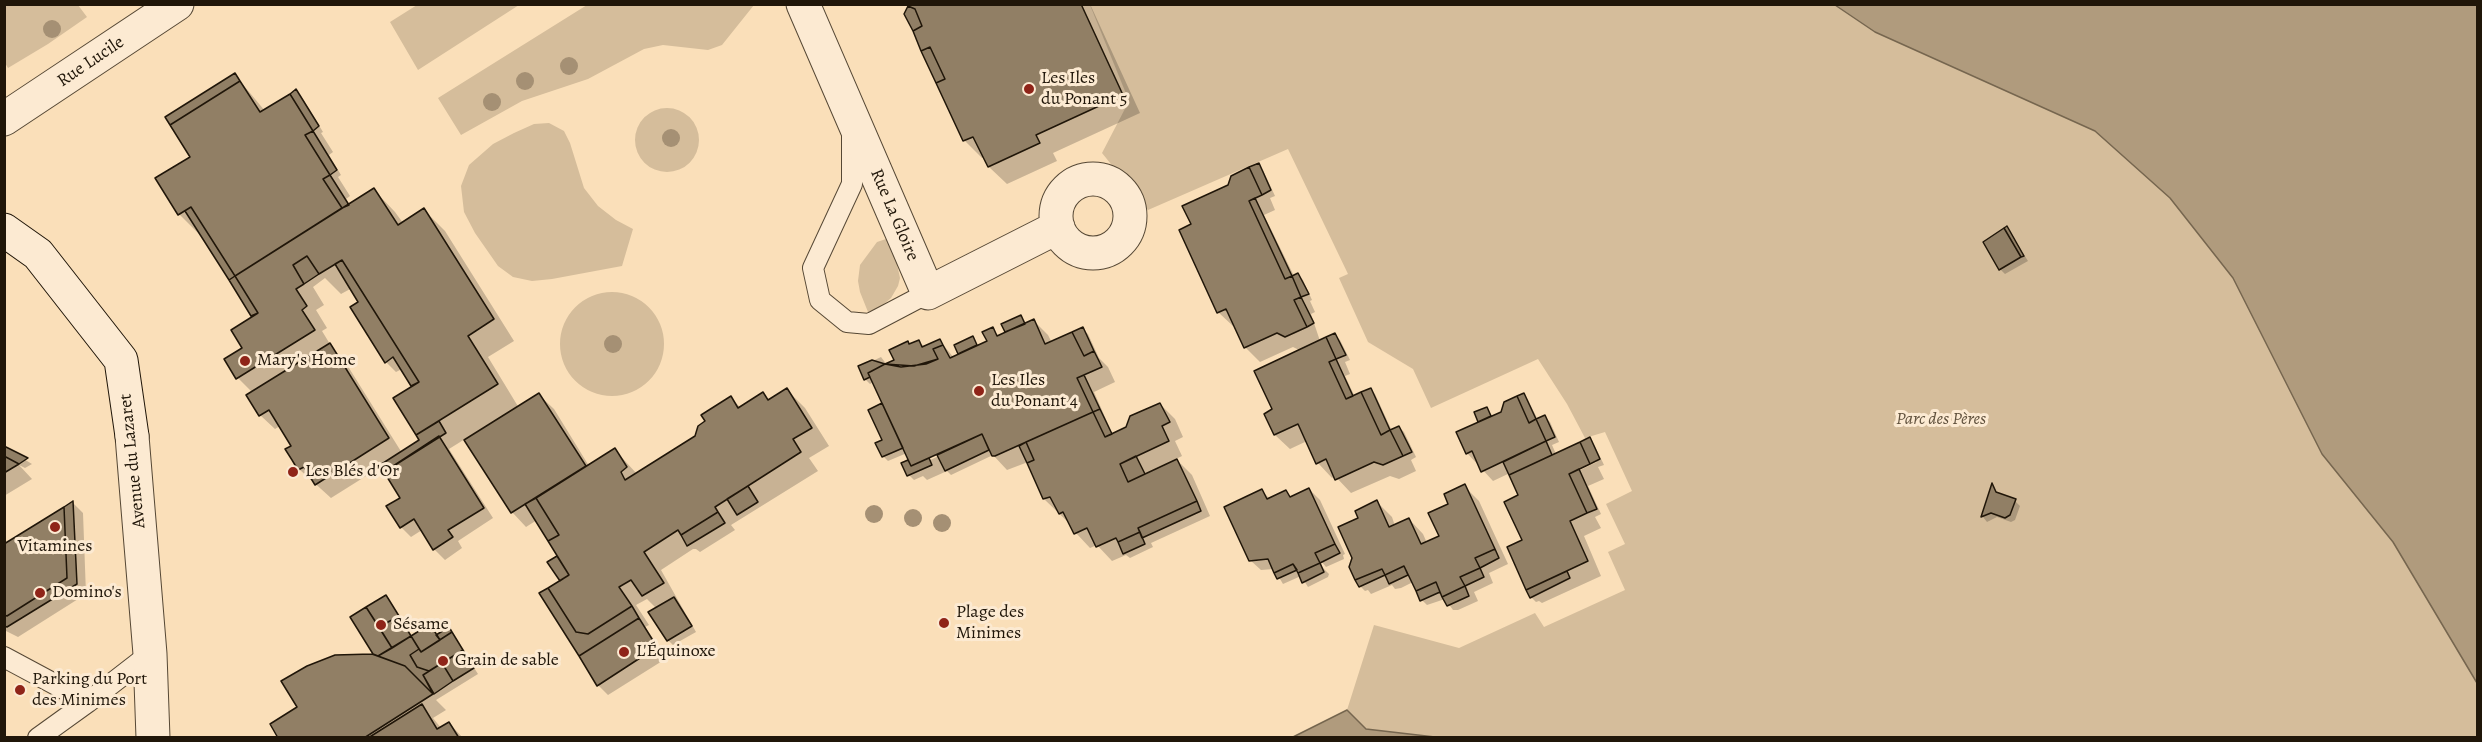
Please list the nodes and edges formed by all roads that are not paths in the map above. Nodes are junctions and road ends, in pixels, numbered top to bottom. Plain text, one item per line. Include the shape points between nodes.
1 (177, 4) edge
2 (803, 4) edge
3 (852, 118) junction
4 (4, 119) edge
5 (1058, 227) dead end
6 (4, 230) edge
7 (928, 293) junction
8 (150, 654) junction
9 (4, 657) edge
10 (88, 702) junction
11 (38, 738) edge
12 (153, 738) edge

1 - 4 street, Rue Lucile
2 - 3 street, Rue La Gloire
3 - 7 street, Rue La Gloire
3 - 7 lane via 852,184 813,268 820,300 847,322 869,324
5 - 7 street
6 - 8 street, Avenue du Lazaret via 38,254 121,360 132,436
8 - 10 lane
8 - 12 street, Avenue du Lazaret
9 - 10 lane
10 - 11 lane

